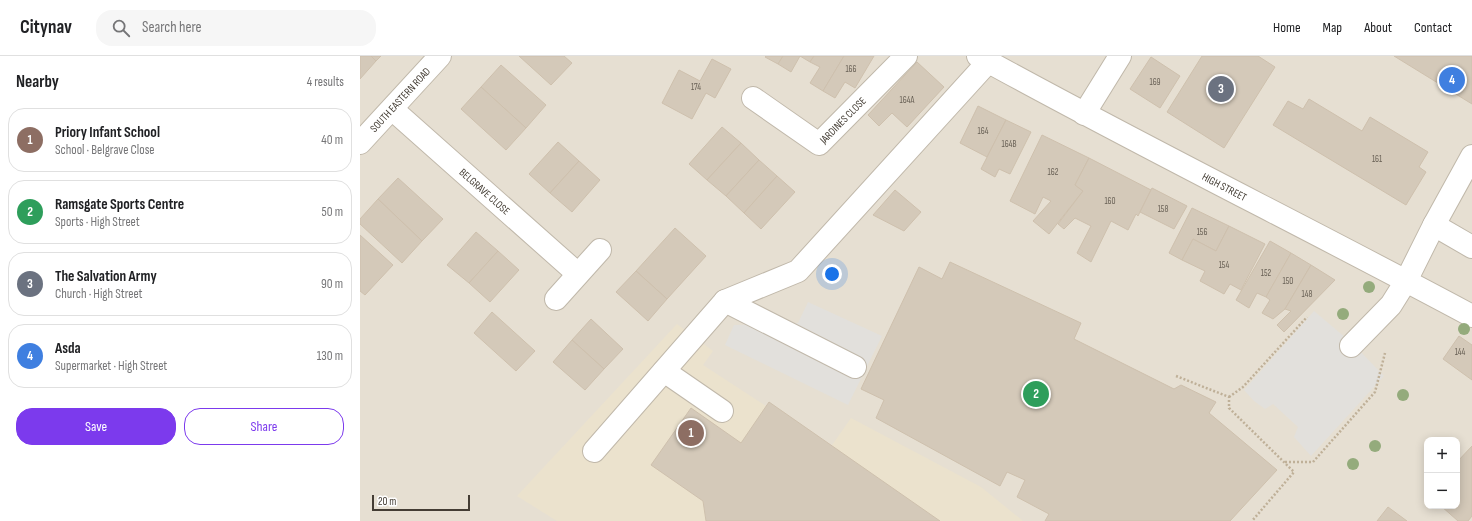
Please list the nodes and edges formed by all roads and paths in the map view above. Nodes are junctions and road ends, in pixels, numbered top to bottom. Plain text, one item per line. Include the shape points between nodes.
1 (440, 56) edge
2 (906, 56) edge
3 (1120, 56) edge
4 (983, 59) edge
5 (753, 98) dead end
6 (392, 109) junction
7 (1084, 114) junction
8 (360, 143) edge
9 (1472, 156) edge
10 (1434, 225) junction
11 (1472, 247) edge
12 (600, 250) dead end
13 (578, 274) junction
14 (1406, 280) junction
15 (556, 299) dead end
16 (725, 301) junction
17 (1472, 316) edge
18 (1307, 317) dead end
19 (1350, 346) dead end
20 (1386, 348) dead end
21 (855, 367) dead end
22 (664, 371) junction
23 (1176, 376) dead end
24 (1229, 397) junction
25 (722, 411) dead end
26 (594, 451) dead end
27 (1285, 462) junction
28 (1252, 521) edge

1 - 6 street, SOUTH EASTERN ROAD
2 - 5 street, JARDINES CLOSE via 819,144
3 - 7 street
4 - 7 street, HIGH STREET
4 - 16 street via 798,271
6 - 8 street, SOUTH EASTERN ROAD
6 - 13 street, BELGRAVE CLOSE
7 - 14 street, HIGH STREET
9 - 10 street
10 - 11 street
10 - 14 street
12 - 13 street
13 - 15 street
14 - 17 street, HIGH STREET
14 - 19 street via 1391,305
16 - 21 street
16 - 22 street
18 - 24 path via 1243,387
20 - 27 path via 1375,392 1313,462
22 - 25 street
22 - 26 street
23 - 24 path
24 - 27 path via 1229,408
27 - 28 path via 1294,472

